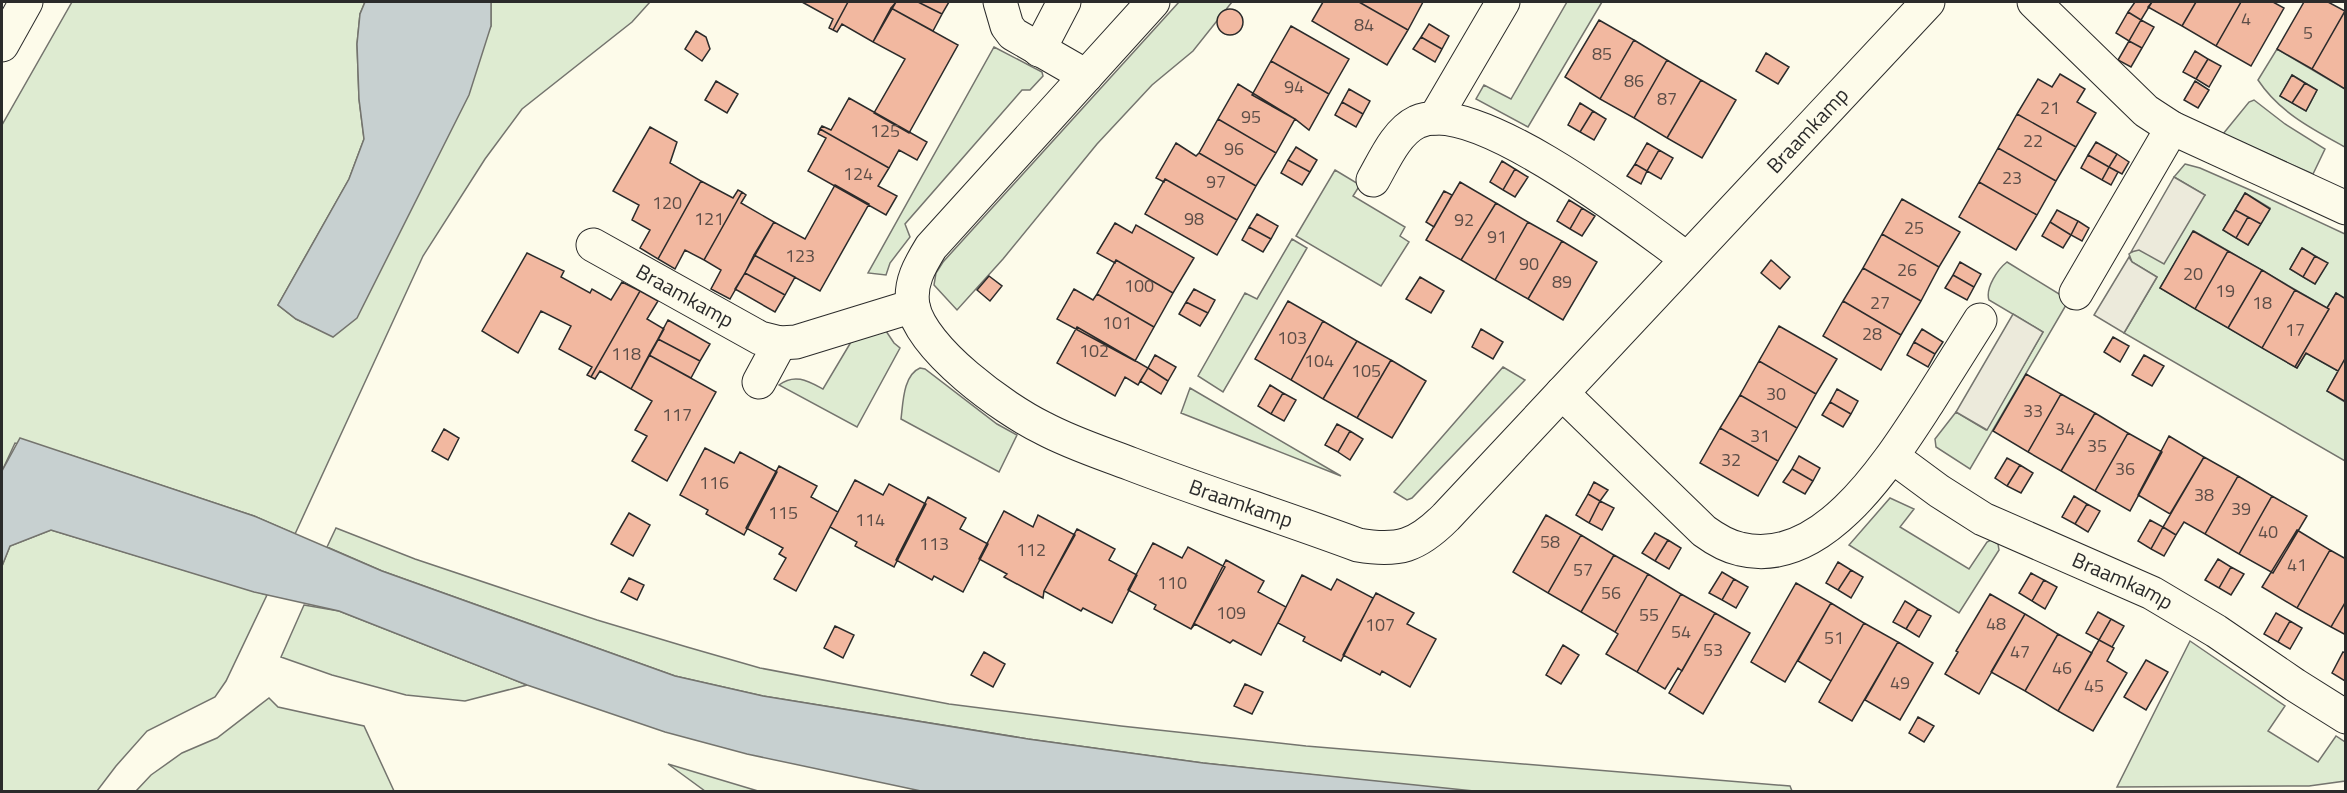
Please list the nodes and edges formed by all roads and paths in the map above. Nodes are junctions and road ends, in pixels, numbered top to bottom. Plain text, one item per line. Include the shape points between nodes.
1 (26, 2) edge
2 (1000, 2) edge
3 (1064, 2) edge
4 (1153, 2) edge
5 (1503, 2) edge
6 (1928, 2) edge
7 (2034, 2) edge
8 (2, 45) edge
9 (1039, 50) junction
10 (1086, 76) junction
11 (1435, 118) junction
12 (2172, 128) junction
13 (1373, 180) dead end
14 (2346, 208) edge
15 (593, 245) dead end
16 (1687, 259) junction
17 (2076, 293) dead end
18 (913, 306) junction
19 (1980, 320) dead end
20 (780, 343) junction
21 (759, 382) dead end
22 (1562, 393) junction
23 (1893, 457) junction
24 (2346, 717) edge

1 - 8 street
2 - 9 street via 1013,34
3 - 9 street
4 - 10 street, Braamkamp
5 - 11 street
6 - 16 street, Braamkamp
7 - 12 street via 2146,111
9 - 10 street
10 - 18 street, Braamkamp via 932,247 915,276
11 - 13 street via 1408,128
11 - 16 street via 1465,124 1543,159 1583,183
12 - 14 street
12 - 17 street
15 - 20 street, Braamkamp via 760,338
16 - 22 street, Braamkamp
18 - 20 street, Braamkamp via 796,342
18 - 22 street, Braamkamp via 924,331 944,355 996,398 1043,428 1152,472 1376,548 1394,548 1432,531
19 - 23 street
20 - 21 street
22 - 23 street via 1704,531 1742,550 1786,547 1818,532 1851,506
23 - 24 street, Braamkamp via 1983,519 2152,593

